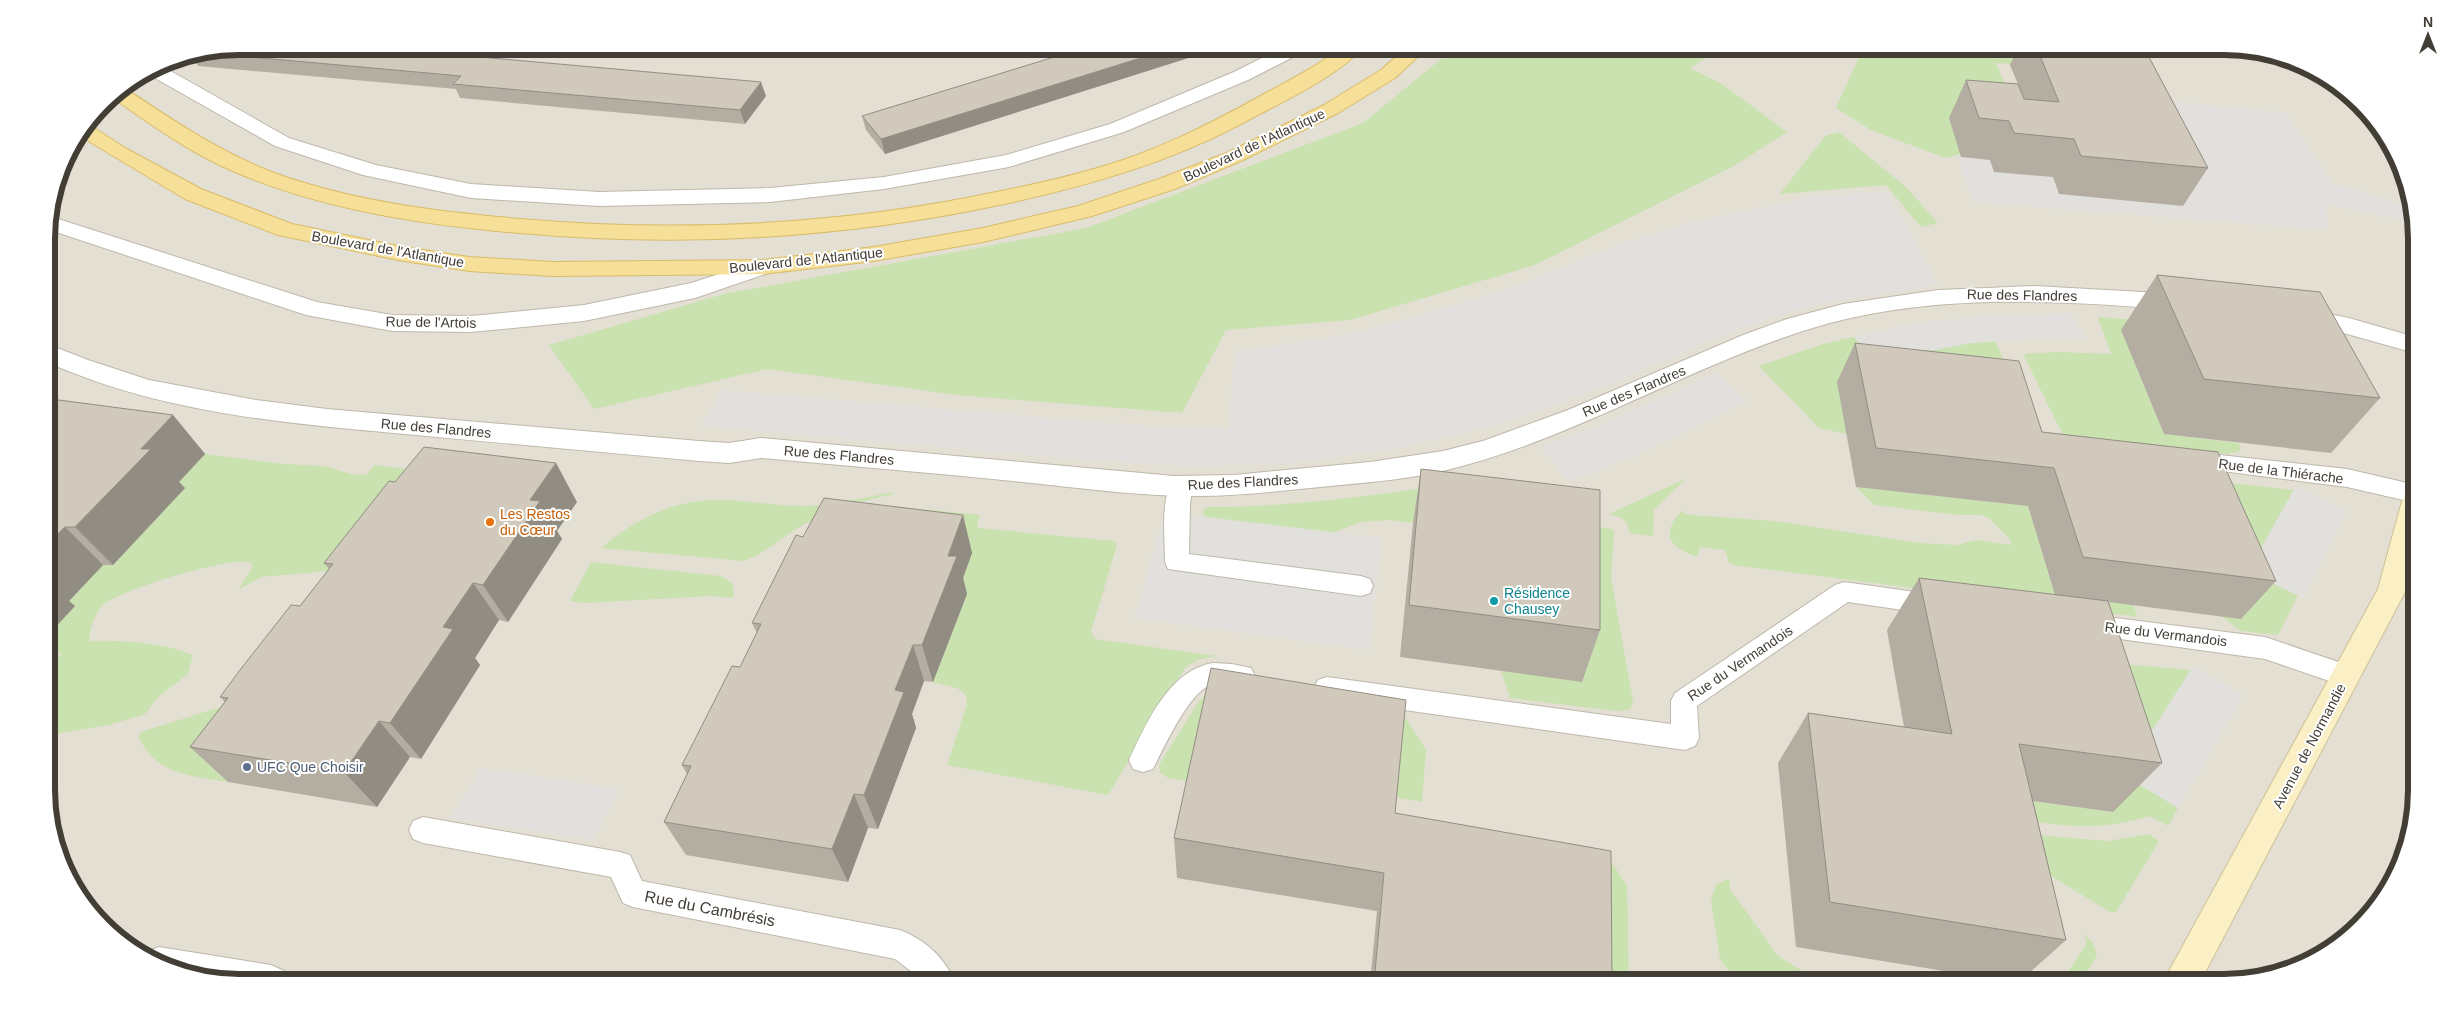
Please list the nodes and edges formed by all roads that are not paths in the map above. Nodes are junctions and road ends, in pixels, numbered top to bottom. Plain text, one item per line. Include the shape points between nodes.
1 (1282, 55) edge
2 (1341, 55) edge
3 (1410, 55) edge
4 (160, 73) edge
5 (123, 97) edge
6 (89, 133) edge
7 (55, 224) edge
8 (763, 267) junction
9 (2202, 304) edge
10 (2274, 312) edge
11 (2408, 343) edge
12 (55, 355) edge
13 (2170, 458) edge
14 (1189, 486) junction
15 (2408, 492) edge
16 (2408, 531) edge
17 (1361, 586) dead end
18 (1964, 609) edge
19 (2058, 620) edge
20 (2347, 676) junction
21 (1264, 679) edge
22 (1301, 684) edge
23 (1143, 760) dead end
24 (423, 830) dead end
25 (935, 974) edge
26 (2185, 974) edge

1 - 4 street via 1241,76 1116,128 1009,161 884,183 770,196 599,200 471,190 371,170 282,142
2 - 5 main road via 1289,89 1203,135 1157,155 1070,182 971,206 873,221 778,230 663,235 550,230 439,218 336,198 244,169 178,133
3 - 8 main road, Boulevard de l'Atlantique via 1388,74 1331,109 1236,156 1167,184 1084,211 983,235 874,254
6 - 8 main road, Boulevard de l'Atlantique via 192,194 286,230 389,251 469,264 553,269
7 - 8 street, Rue de l'Artois via 314,309 392,323 471,324 584,313 695,290
9 - 14 street, Rue des Flandres via 2102,296 1980,294 1900,301 1825,316 1792,327 1724,352 1577,416 1469,454 1327,477
10 - 11 street via 2349,326
12 - 14 street, Rue des Flandres via 103,376 135,385 276,412 327,418 699,451 729,453 761,448
13 - 15 lane, Rue de la Thiérache via 2347,478
14 - 17 lane via 1178,504 1177,562
16 - 20 main road, Avenue de Normandie via 2392,590
18 - 22 lane, Rue du Vermandois via 1844,592 1684,700 1685,738
19 - 20 lane, Rue du Vermandois via 2265,648
20 - 26 main road, Avenue de Normandie
21 - 23 lane via 1212,674 1194,681
24 - 25 lane, Rue du Cambrésis via 620,865 633,893 900,945 919,956

